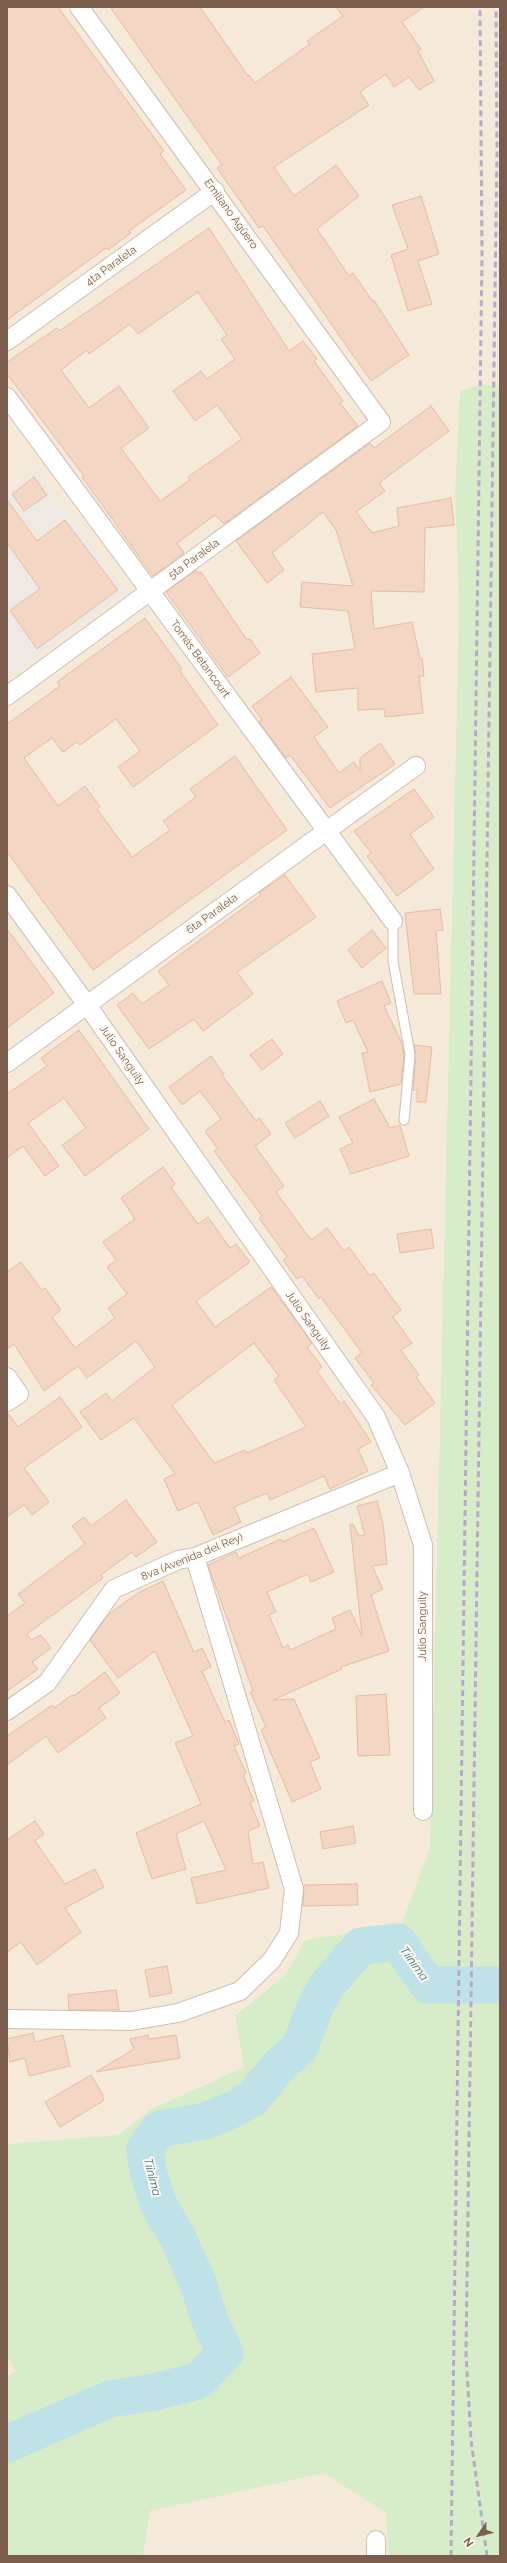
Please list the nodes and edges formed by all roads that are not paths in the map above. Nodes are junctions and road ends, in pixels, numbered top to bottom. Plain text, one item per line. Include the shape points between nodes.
1 (78, 7) edge
2 (215, 191) junction
3 (7, 341) edge
4 (7, 397) edge
5 (381, 422) joint
6 (150, 591) junction
7 (7, 696) edge
8 (416, 766) dead end
9 (326, 831) junction
10 (7, 895) edge
11 (392, 922) joint
12 (87, 1005) junction
13 (7, 1063) edge
14 (404, 1120) dead end
15 (7, 1377) edge
16 (7, 1402) edge
17 (400, 1473) junction
18 (195, 1556) junction
19 (7, 1711) edge
20 (423, 1811) dead end
21 (7, 2019) edge

1 - 2 street, Emiliano Agüero
2 - 3 street, 4ta Paralela
2 - 5 street, Emiliano Agüero
4 - 6 street, Tomás Betancourt
5 - 6 street, 5ta Paralela
6 - 7 street, 5ta Paralela
6 - 9 street, Tomás Betancourt
8 - 9 street, 6ta Paralela
9 - 11 street, Tomás Betancourt
9 - 12 street, 6ta Paralela
10 - 12 street, Julio Sanguily
11 - 14 lane via 393,961 410,1054
12 - 13 street, 6ta Paralela
12 - 17 street, Julio Sanguily via 376,1417
15 - 16 street via 19,1394
17 - 18 street, 8va (Avenida del Rey)
17 - 20 street, Julio Sanguily via 423,1545
18 - 19 street, 8va (Avenida del Rey) via 178,1560 114,1590 47,1682
18 - 21 street via 294,1889 289,1933 272,1960 240,1991 178,2013 131,2021

